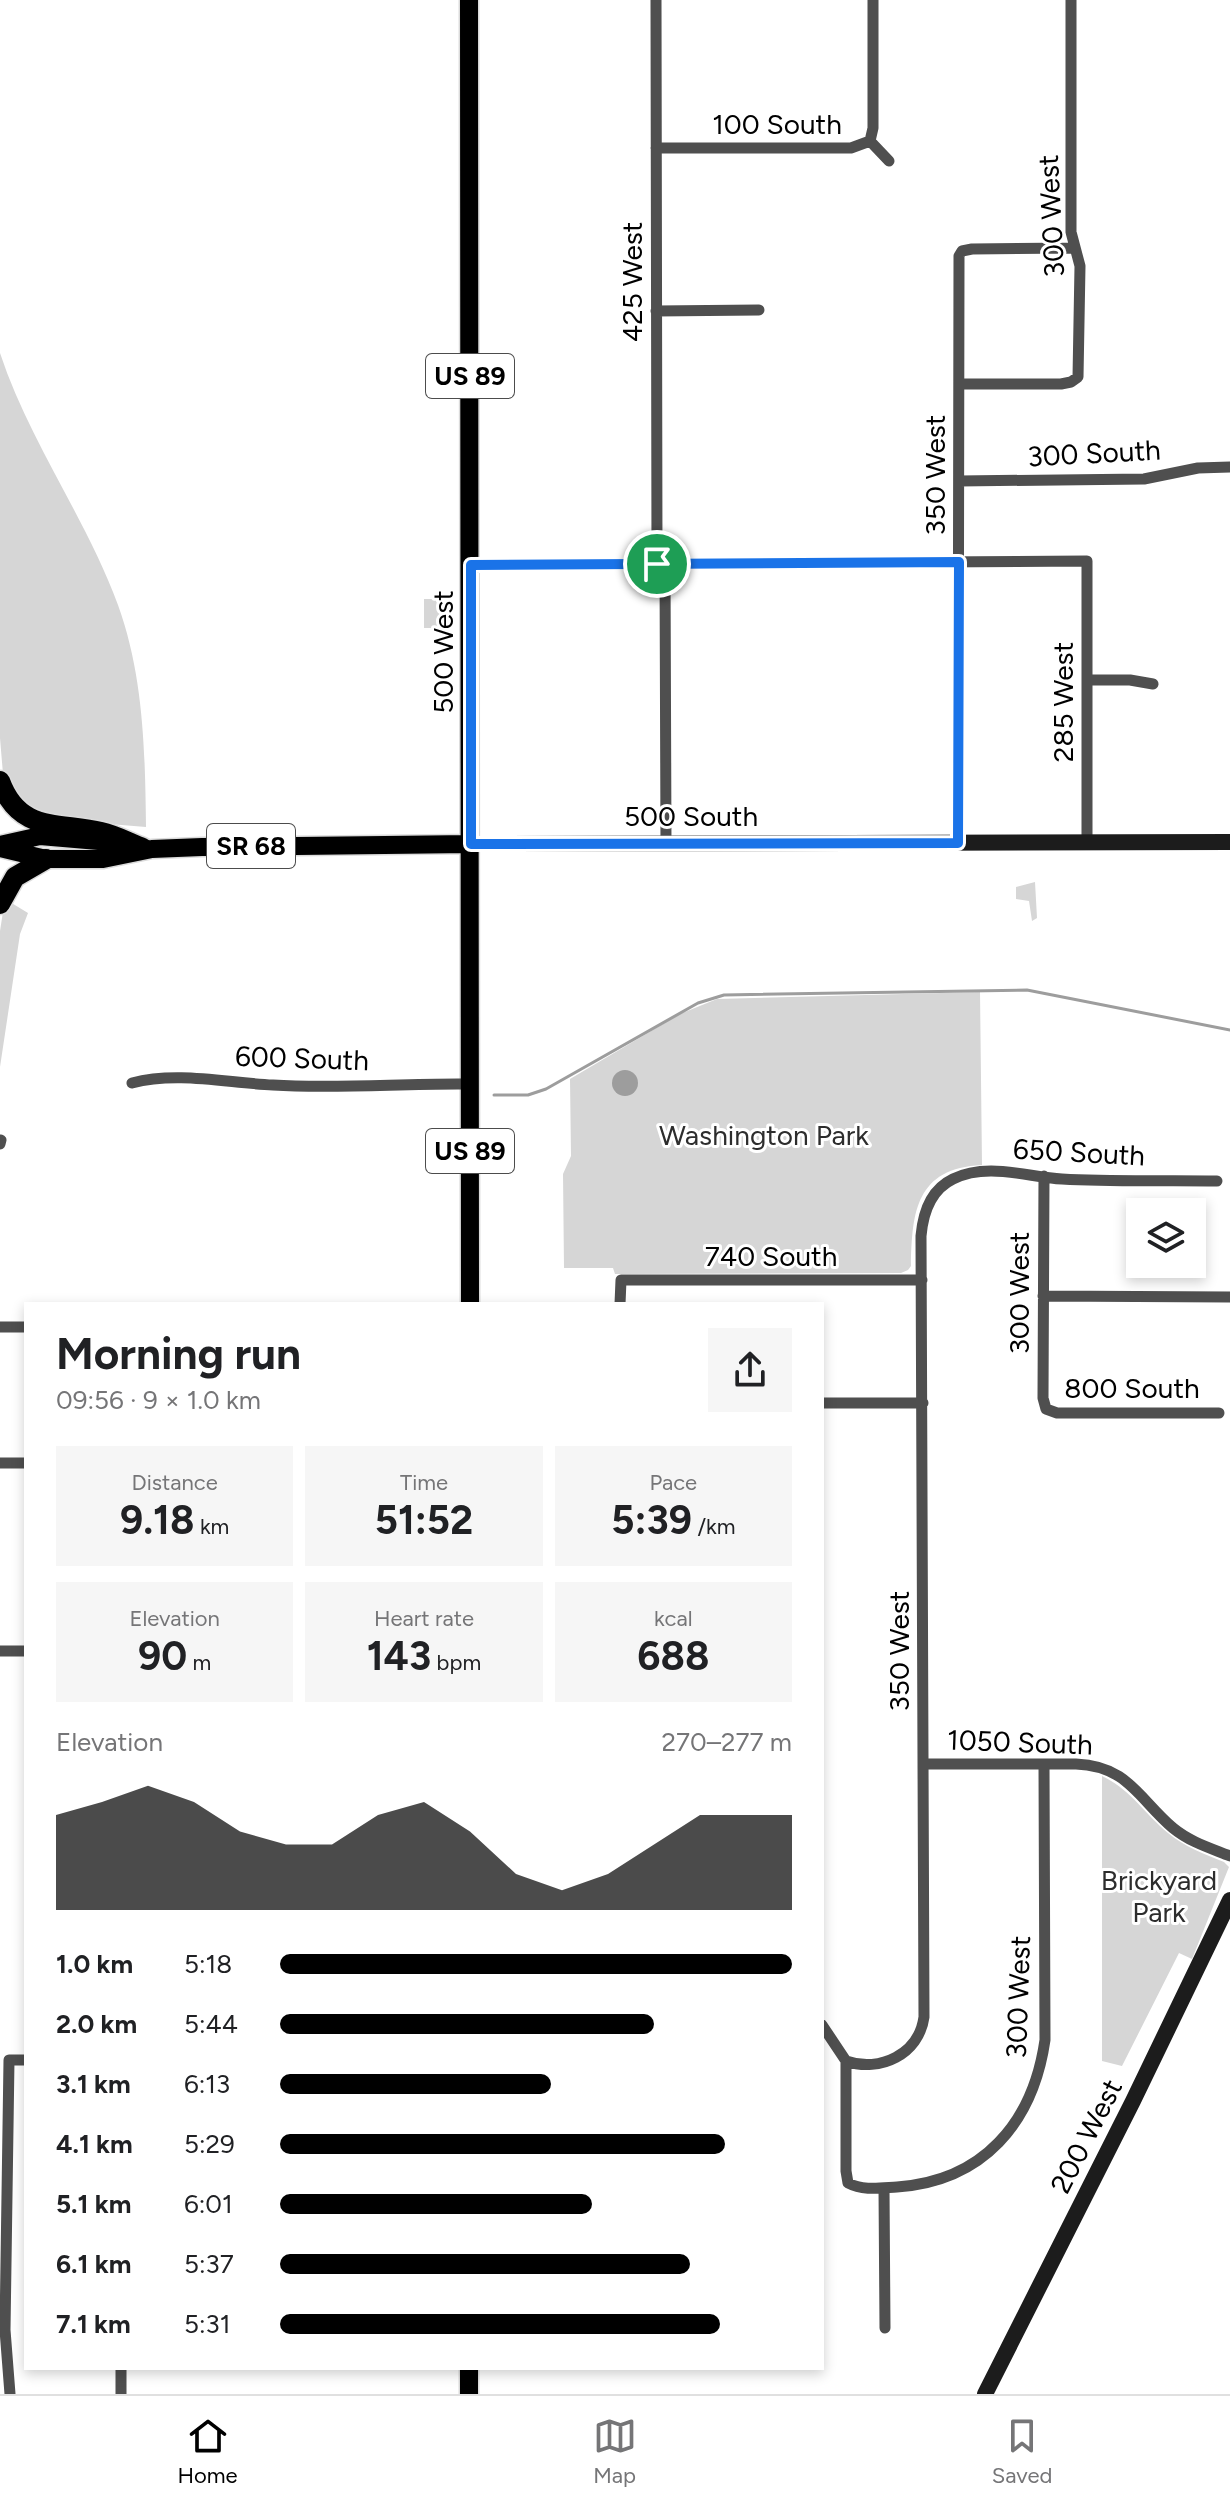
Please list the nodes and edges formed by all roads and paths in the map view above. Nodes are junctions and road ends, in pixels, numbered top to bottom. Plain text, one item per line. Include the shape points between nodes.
1 (469, 0) edge
2 (656, 0) edge
3 (873, 0) edge
4 (1071, 0) edge
5 (870, 141) junction
6 (656, 148) junction
7 (889, 161) dead end
8 (1074, 248) junction
9 (759, 310) dead end
10 (656, 311) junction
11 (959, 384) junction
12 (1230, 467) edge
13 (959, 481) junction
14 (959, 562) junction
15 (661, 564) junction
16 (471, 565) junction
17 (1087, 680) junction
18 (1153, 684) dead end
19 (0, 781) edge
20 (1230, 842) edge
21 (958, 843) junction
22 (1087, 843) junction
23 (471, 844) junction
24 (666, 844) junction
25 (0, 846) edge
26 (148, 848) junction
27 (46, 859) junction
28 (0, 904) edge
29 (132, 1083) dead end
30 (470, 1084) junction
31 (1044, 1176) junction
32 (1217, 1181) dead end
33 (942, 1187) joint
34 (922, 1280) junction
35 (1043, 1296) junction
36 (1230, 1297) edge
37 (470, 1302) edge
38 (620, 1302) edge
39 (0, 1327) edge
40 (24, 1327) edge
41 (824, 1403) edge
42 (923, 1403) junction
43 (1046, 1409) joint
44 (1219, 1413) dead end
45 (0, 1463) edge
46 (24, 1463) edge
47 (0, 1651) edge
48 (24, 1651) edge
49 (923, 1764) junction
50 (1044, 1764) junction
51 (1230, 1856) edge
52 (1230, 1900) edge
53 (824, 2028) edge
54 (24, 2060) edge
55 (846, 2061) junction
56 (884, 2188) junction
57 (885, 2328) dead end
58 (121, 2370) edge
59 (469, 2370) edge
60 (10, 2394) edge
61 (121, 2394) edge
62 (469, 2394) edge
63 (985, 2394) edge

1 - 16 main road, 500 West / US 89
2 - 6 street, 425 West
3 - 5 street
4 - 8 street, 300 West
5 - 6 street, 100 South via 851,148
5 - 7 street, 100 South
6 - 10 street, 425 West
8 - 11 street, 350 West via 962,251
8 - 11 street, 300 West via 1080,266 1076,380
9 - 10 street
10 - 15 street, 425 West
11 - 13 street, 350 West
12 - 13 street, 300 South via 1144,479
13 - 14 street, 350 West
14 - 15 street
14 - 17 street, 285 West via 1087,561
14 - 21 street, 350 West
15 - 16 street
15 - 24 street, 425 West
16 - 23 main road, 500 West / US 89
17 - 18 street
17 - 22 street, 285 West
19 - 26 highway via 11,803 31,820 102,832
20 - 22 main road, 500 South / SR 68
21 - 22 main road, 500 South / SR 68
21 - 24 main road, 500 South / SR 68
23 - 24 main road, 500 South / SR 68
23 - 26 main road, 500 South / SR 68
23 - 30 main road, 500 West / US 89
25 - 26 main road, 500 South / SR 68 via 48,836
25 - 27 main road, 500 South / SR 68
26 - 27 main road, 500 South / SR 68 via 103,859
27 - 28 highway via 15,877
29 - 30 street, 600 South
30 - 37 main road, 500 West / US 89
31 - 32 street, 650 South
31 - 33 street, 650 South via 974,1173
31 - 35 street, 300 West
33 - 34 street, 350 West via 922,1224
34 - 38 street, 740 South via 621,1280
34 - 42 street, 350 West
35 - 36 street
35 - 43 street, 300 West
39 - 40 street
41 - 42 street
42 - 49 street, 350 West
43 - 44 street, 800 South
45 - 46 street
47 - 48 street
49 - 50 street, 1050 South
49 - 55 street, 350 West via 923,2025 912,2045 895,2059 872,2065
50 - 51 street, 1050 South via 1087,1764 1119,1774 1180,1833
50 - 56 street, 300 West via 1045,2040 1031,2098 1009,2131 976,2161 934,2181
52 - 63 main road, 200 West
53 - 55 street
54 - 60 street via 9,2060 5,2330
55 - 56 street via 848,2183
56 - 57 street
58 - 61 street
59 - 62 main road

